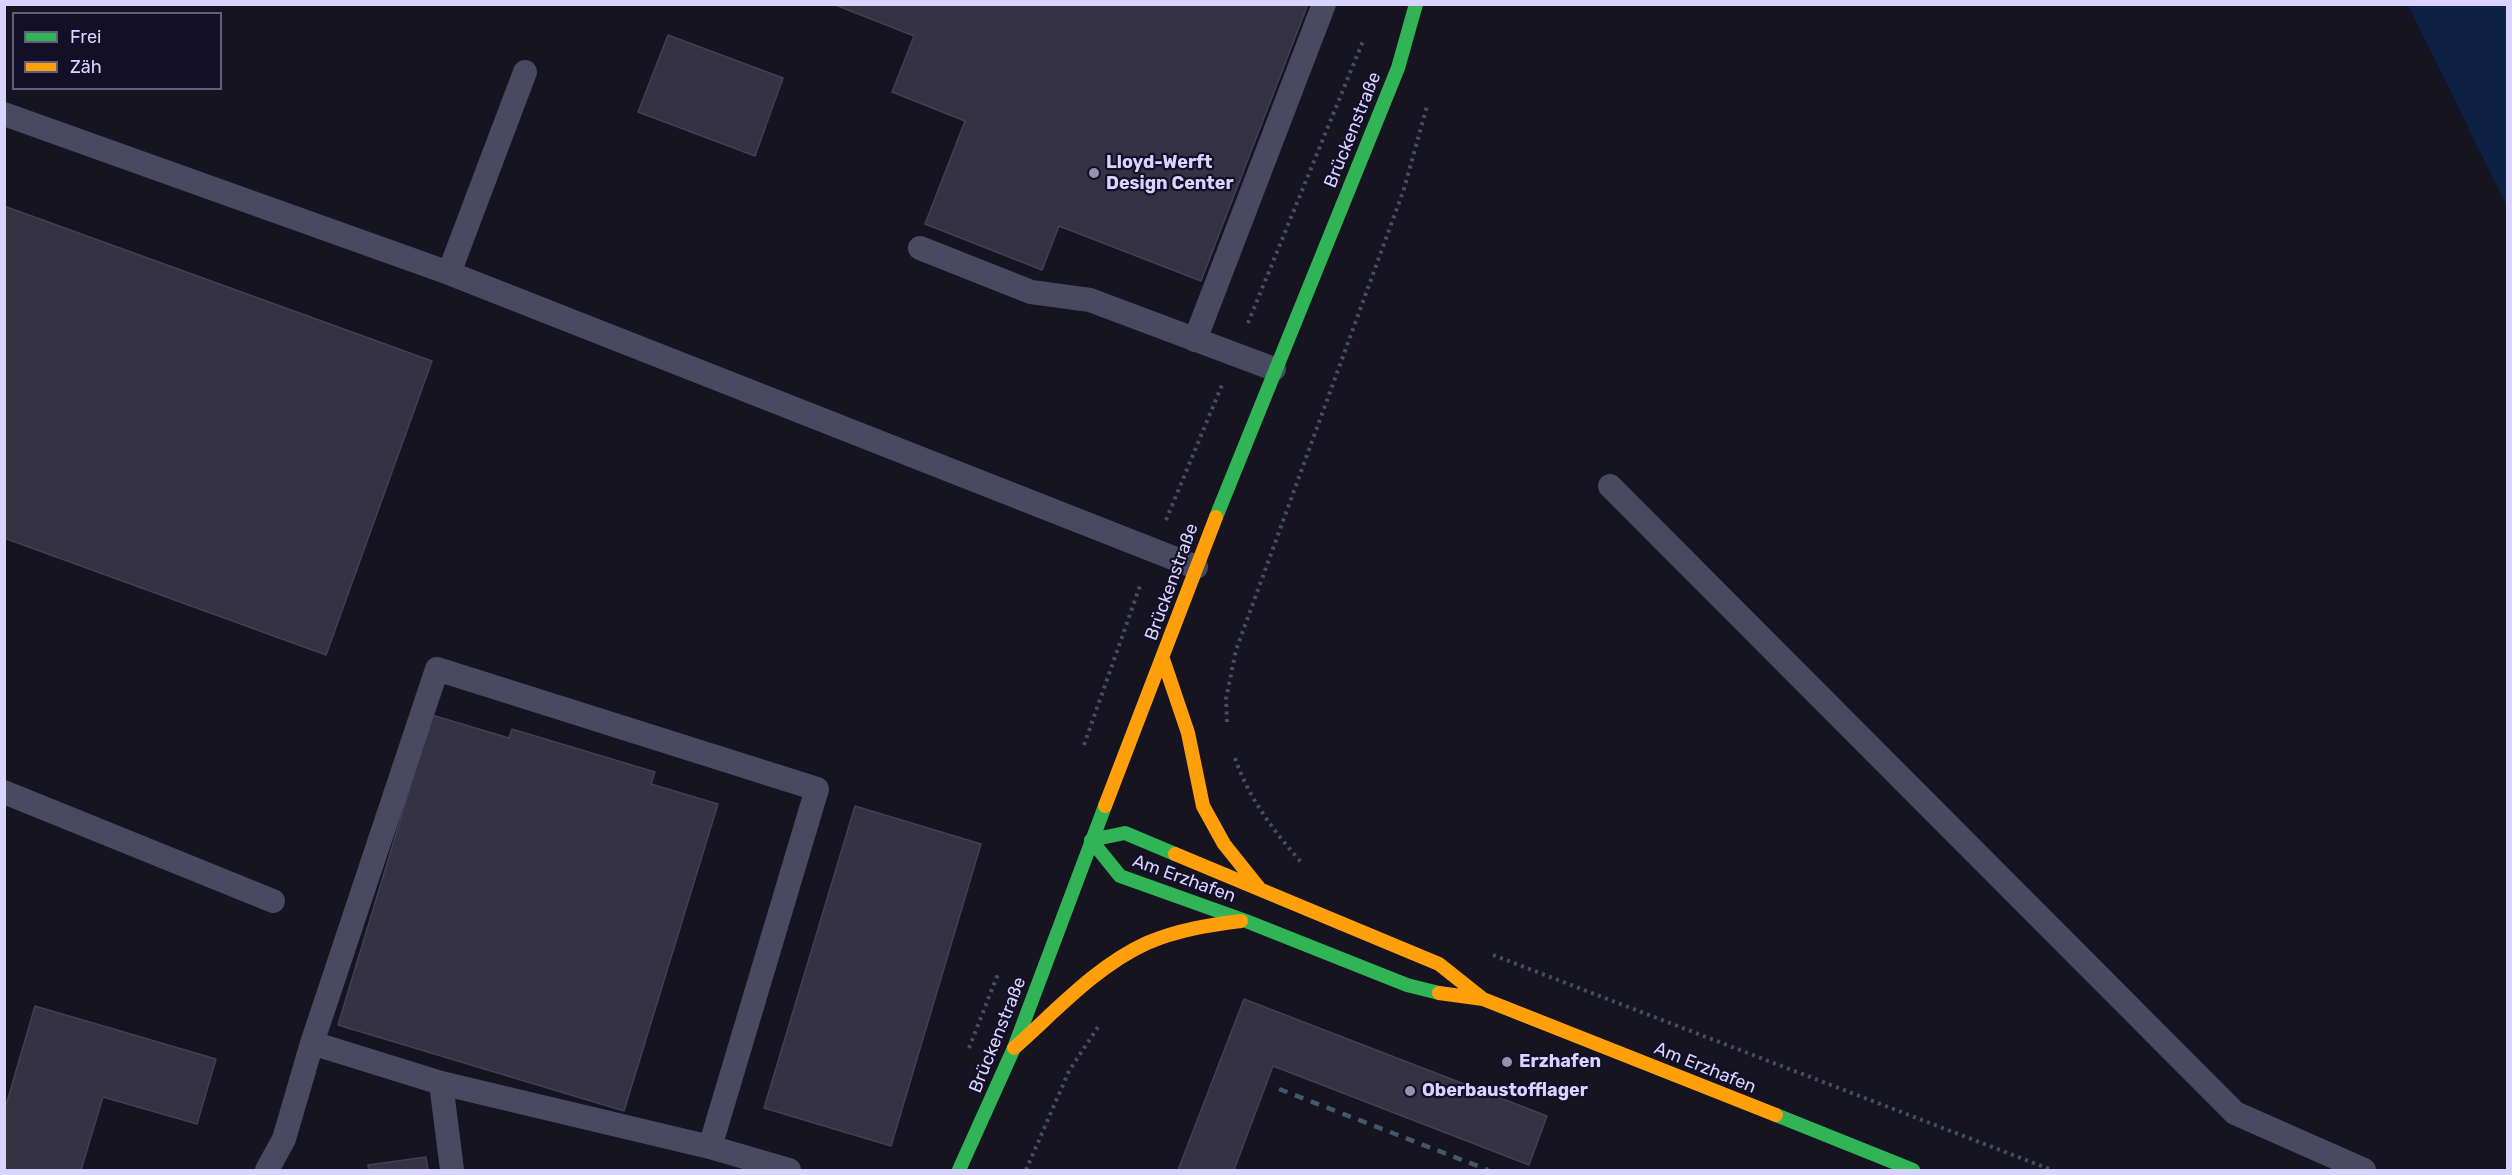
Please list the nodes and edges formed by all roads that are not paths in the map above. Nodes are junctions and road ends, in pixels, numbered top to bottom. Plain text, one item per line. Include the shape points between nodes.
1 (1324, 4) edge
2 (1416, 4) edge
3 (525, 72) dead end
4 (4, 114) edge
5 (920, 248) dead end
6 (449, 273) junction
7 (1195, 340) junction
8 (1274, 369) junction
9 (1610, 486) dead end
10 (1196, 567) junction
11 (1163, 659) junction
12 (4, 792) edge
13 (1091, 840) junction
14 (1260, 889) junction
15 (273, 901) dead end
16 (1246, 921) junction
17 (1484, 999) junction
18 (312, 1043) junction
19 (1014, 1048) junction
20 (441, 1083) junction
21 (710, 1147) junction
22 (267, 1170) edge
23 (452, 1170) edge
24 (789, 1170) edge
25 (959, 1170) edge
26 (1913, 1170) edge
27 (2364, 1170) edge

1 - 7 lane
2 - 8 main road, Brückenstraße via 1398,68
3 - 6 lane
4 - 6 lane
5 - 7 lane via 1031,292 1090,300
6 - 10 lane
7 - 8 lane
8 - 10 main road, Brückenstraße
9 - 27 lane via 2235,1113
10 - 11 main road, Brückenstraße
11 - 13 main road, Brückenstraße
11 - 14 main road via 1188,733 1203,806 1224,844
12 - 15 lane
13 - 14 main road, Am Erzhafen via 1125,833
13 - 16 main road, Am Erzhafen via 1120,876
13 - 19 main road, Brückenstraße
14 - 17 main road, Am Erzhafen via 1439,964
16 - 17 main road, Am Erzhafen via 1407,986
16 - 19 main road via 1208,924 1146,944 1106,970
17 - 26 main road, Am Erzhafen
18 - 20 lane
18 - 21 lane via 437,669 817,789
18 - 22 lane via 284,1139
19 - 25 main road, Brückenstraße
20 - 21 lane
20 - 23 lane
21 - 24 lane

